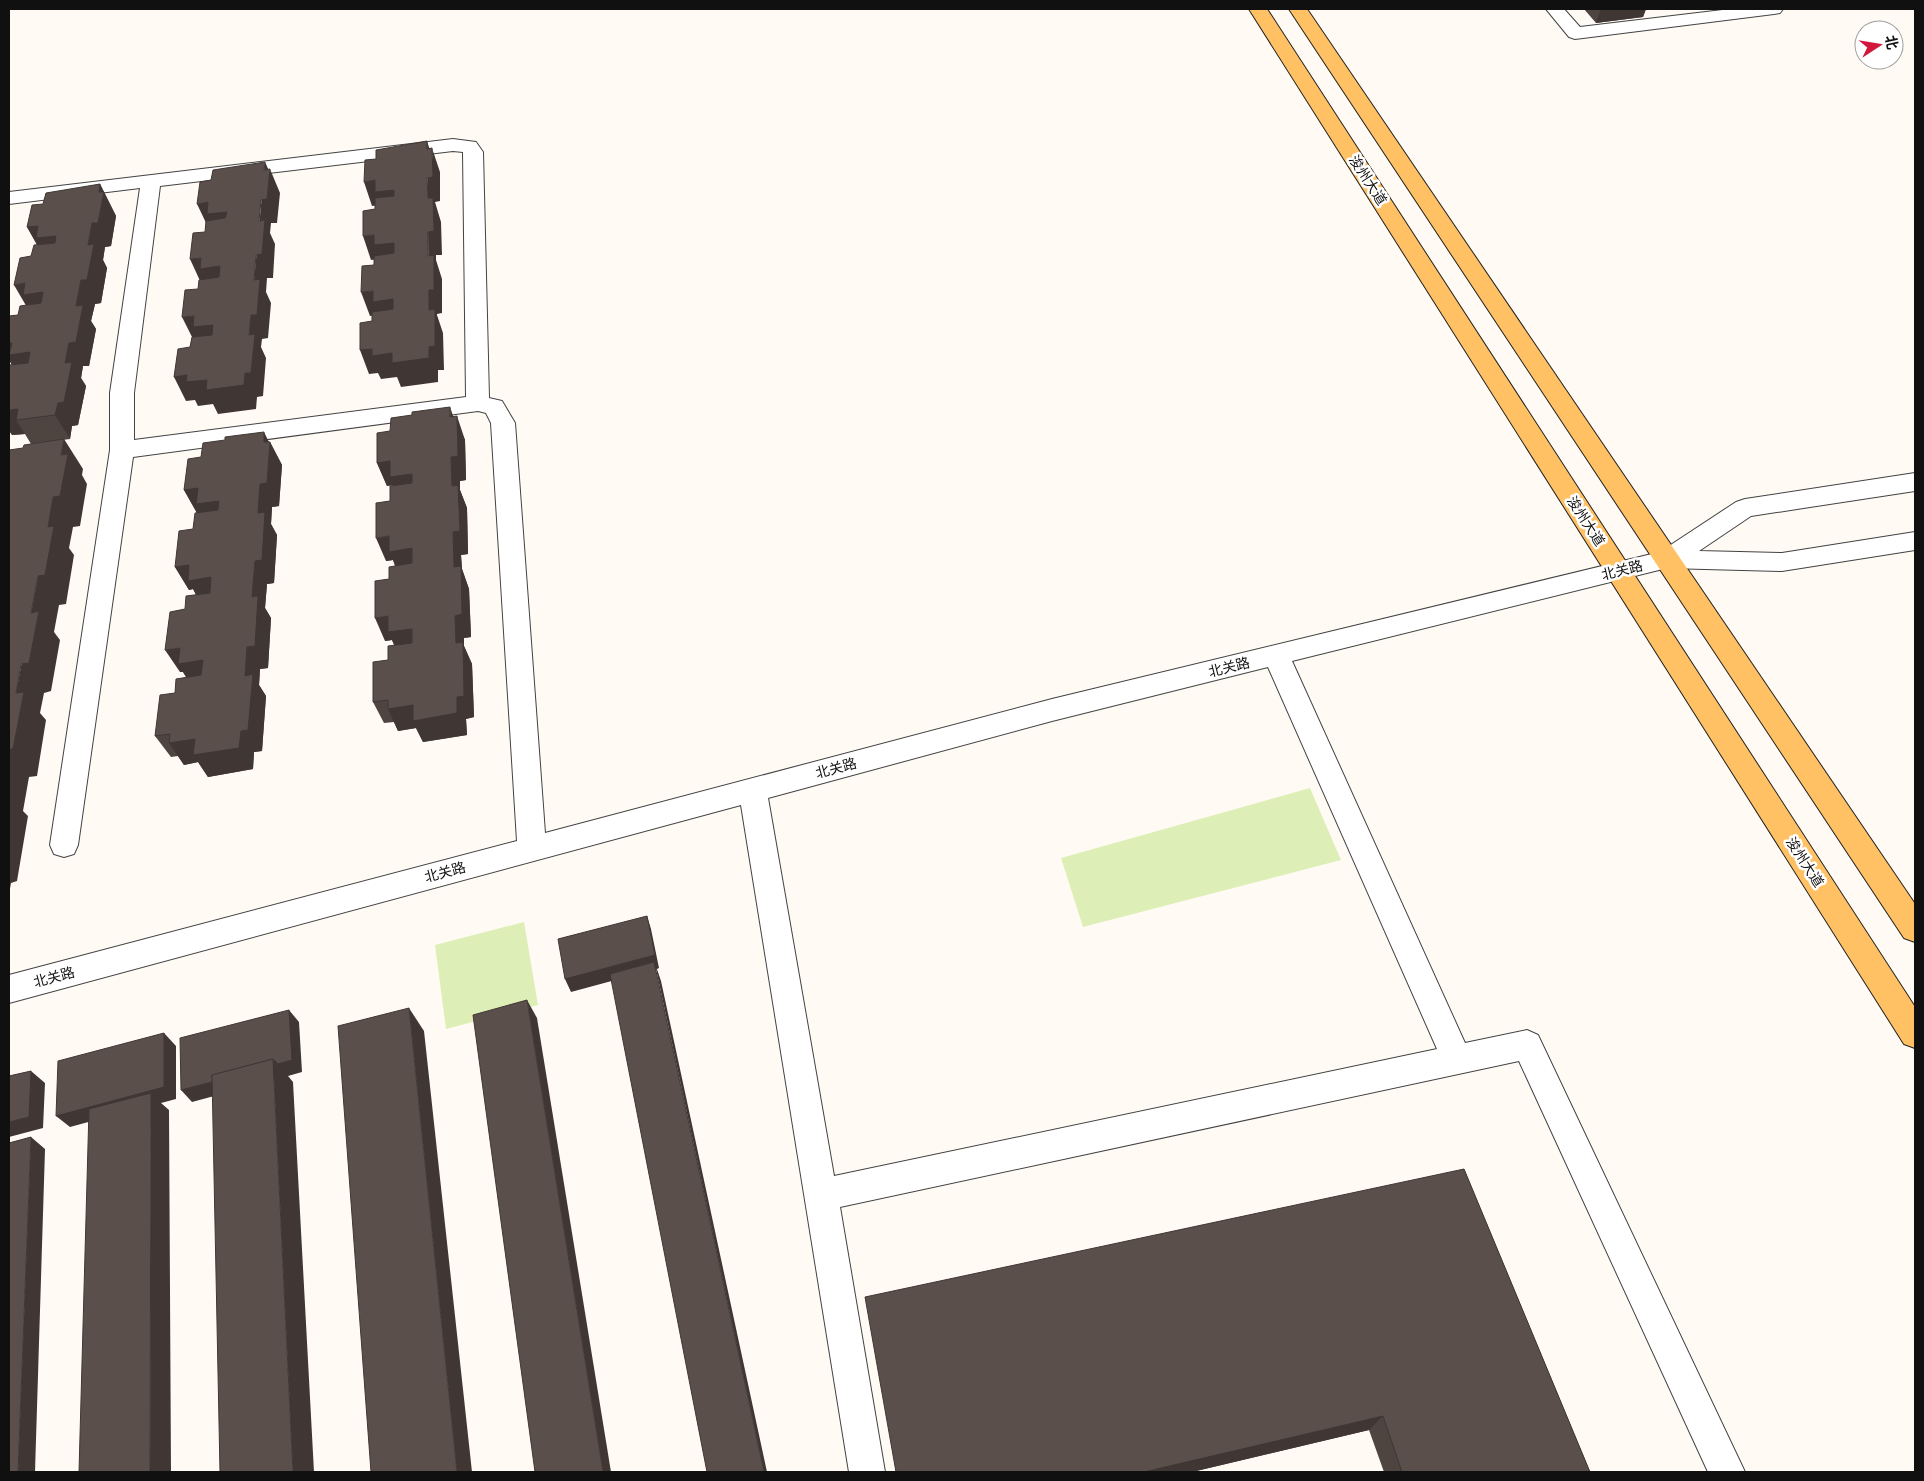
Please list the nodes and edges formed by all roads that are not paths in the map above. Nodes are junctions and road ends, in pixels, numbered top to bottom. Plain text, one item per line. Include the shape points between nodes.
1 (1258, 9) edge
2 (1298, 9) edge
3 (1554, 9) edge
4 (1774, 9) edge
5 (151, 181) junction
6 (9, 198) edge
7 (478, 402) junction
8 (122, 450) junction
9 (1915, 482) edge
10 (1915, 541) edge
11 (1667, 559) junction
12 (1618, 571) junction
13 (1276, 655) junction
14 (753, 790) junction
15 (64, 845) dead end
16 (532, 849) junction
17 (1915, 928) edge
18 (9, 990) edge
19 (1915, 1034) edge
20 (1457, 1060) junction
21 (821, 1195) junction
22 (867, 1472) edge
23 (1727, 1472) edge

1 - 12 main road, 浚州大道
2 - 11 main road
3 - 4 street via 1575,34
5 - 6 street
5 - 7 street via 453,145 469,146 473,152
5 - 8 street via 122,393
7 - 8 street
7 - 16 street via 494,407 503,423
8 - 15 street
9 - 11 street via 1745,508
10 - 11 street via 1782,562
11 - 12 street, 北关路
11 - 17 main road
12 - 13 street, 北关路
12 - 19 main road, 浚州大道
13 - 14 street, 北关路 via 1052,710
13 - 20 street
14 - 16 street, 北关路
14 - 21 street
16 - 18 street, 北关路
20 - 21 street
20 - 23 street via 1527,1045
21 - 22 street

